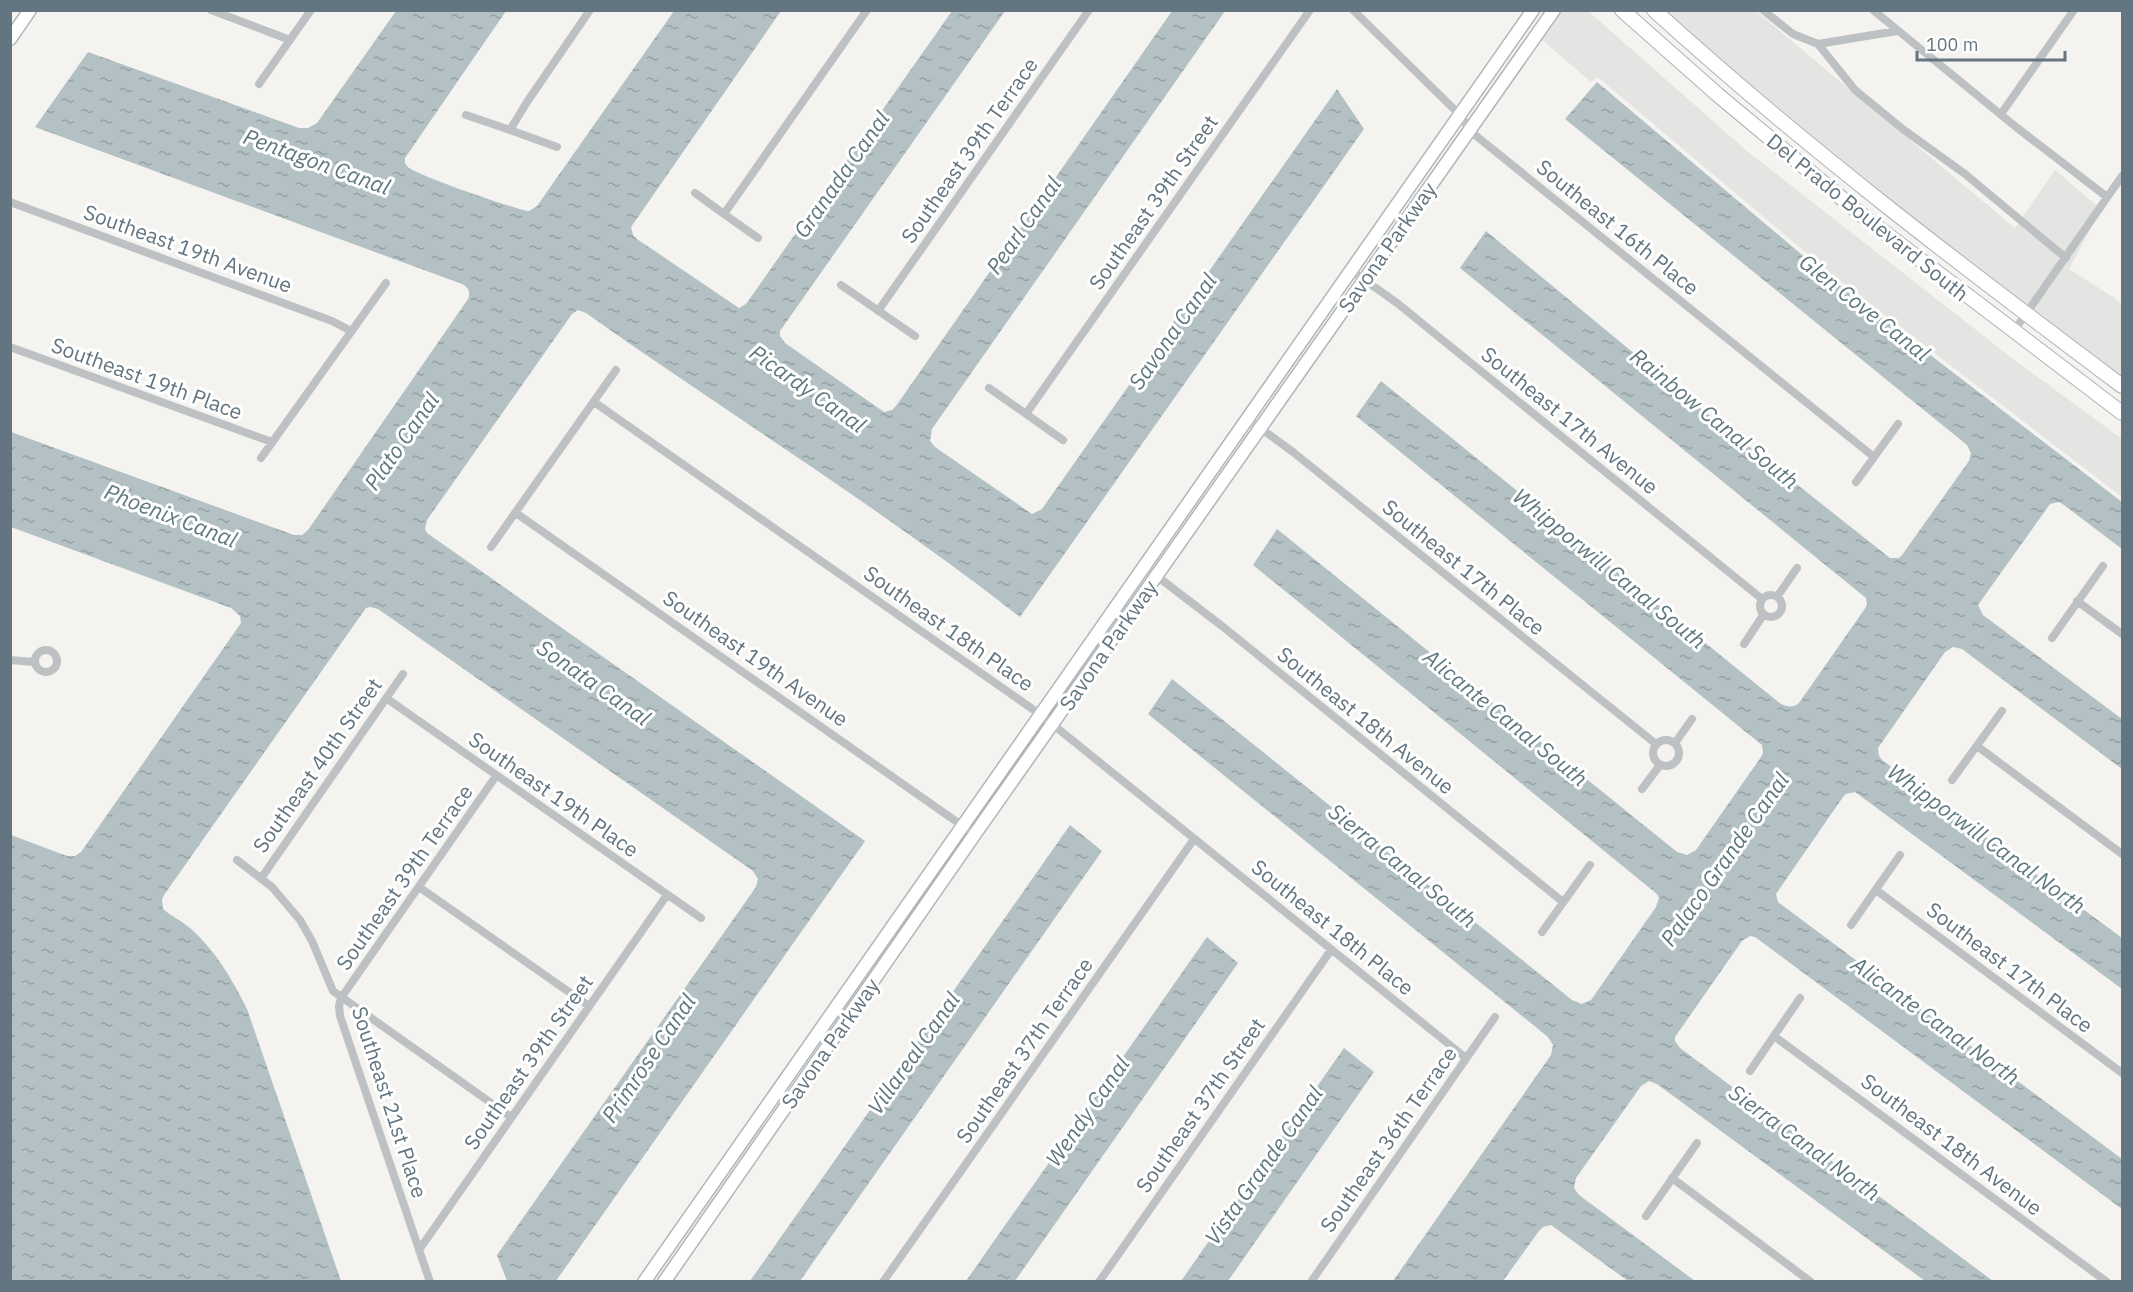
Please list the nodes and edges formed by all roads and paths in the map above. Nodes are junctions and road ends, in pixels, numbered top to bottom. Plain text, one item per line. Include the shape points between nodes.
1 (30, 10) edge
2 (212, 10) edge
3 (310, 10) edge
4 (590, 10) edge
5 (867, 10) edge
6 (1089, 10) edge
7 (1310, 10) edge
8 (1353, 10) edge
9 (1533, 10) edge
10 (1554, 10) edge
11 (1622, 10) edge
12 (1654, 10) edge
13 (1763, 10) edge
14 (1873, 10) edge
15 (2074, 10) edge
16 (1897, 31) junction
17 (10, 39) edge
18 (290, 40) junction
19 (1818, 44) junction
20 (259, 84) dead end
21 (2001, 114) junction
22 (466, 115) dead end
23 (1461, 116) junction
24 (510, 130) junction
25 (1470, 131) junction
26 (557, 147) dead end
27 (2122, 176) edge
28 (695, 194) dead end
29 (2107, 197) junction
30 (10, 202) edge
31 (724, 214) junction
32 (758, 238) dead end
33 (2066, 258) junction
34 (1352, 271) junction
35 (1364, 279) junction
36 (386, 283) dead end
37 (841, 285) dead end
38 (878, 311) junction
39 (2026, 314) junction
40 (351, 331) junction
41 (2014, 331) junction
42 (915, 336) dead end
43 (10, 347) edge
44 (616, 370) dead end
45 (2122, 386) edge
46 (989, 388) dead end
47 (594, 402) junction
48 (2122, 413) edge
49 (1026, 414) junction
50 (1248, 419) junction
51 (1898, 424) dead end
52 (1260, 428) junction
53 (1063, 440) dead end
54 (272, 442) junction
55 (261, 458) dead end
56 (1874, 458) junction
57 (1856, 482) dead end
58 (516, 513) junction
59 (491, 547) dead end
60 (2103, 566) dead end
61 (1145, 567) junction
62 (1797, 568) dead end
63 (1156, 576) junction
64 (1777, 597) junction
65 (1762, 599) junction
66 (2077, 602) junction
67 (1764, 614) junction
68 (2122, 634) edge
69 (2052, 638) dead end
70 (1744, 644) dead end
71 (10, 660) edge
72 (34, 662) dead end
73 (403, 674) dead end
74 (387, 698) junction
75 (2002, 711) dead end
76 (1041, 715) junction
77 (1692, 719) dead end
78 (1052, 725) junction
79 (1675, 743) junction
80 (1656, 744) junction
81 (1977, 746) junction
82 (1660, 765) junction
83 (496, 776) junction
84 (1952, 780) dead end
85 (1642, 789) dead end
86 (963, 825) junction
87 (975, 834) junction
88 (1194, 839) junction
89 (2122, 854) edge
90 (1900, 855) dead end
91 (237, 860) dead end
92 (1590, 865) dead end
93 (262, 878) junction
94 (419, 887) junction
95 (1876, 890) junction
96 (667, 895) junction
97 (1563, 903) junction
98 (701, 918) dead end
99 (1851, 926) dead end
100 (1542, 932) dead end
101 (1332, 950) junction
102 (341, 998) junction
103 (1800, 998) dead end
104 (589, 1006) junction
105 (1495, 1017) dead end
106 (1774, 1036) junction
107 (1466, 1058) junction
108 (1750, 1071) dead end
109 (2122, 1073) edge
110 (788, 1074) junction
111 (801, 1085) junction
112 (511, 1117) junction
113 (1697, 1143) dead end
114 (1672, 1178) junction
115 (1646, 1216) dead end
116 (419, 1250) junction
117 (430, 1281) edge
118 (644, 1281) edge
119 (664, 1281) edge
120 (883, 1281) edge
121 (1099, 1281) edge
122 (1311, 1281) edge
123 (1811, 1281) edge
124 (2107, 1281) edge

1 - 17 street
2 - 18 street
3 - 18 street
4 - 24 street
5 - 31 street
6 - 38 street, Southeast 39th Terrace
7 - 49 street, Southeast 39th Street
8 - 23 street, Southeast 16th Place
9 - 23 street, Savona Parkway
10 - 25 street, Savona Parkway
11 - 41 main road, Del Prado Boulevard South via 1863,216
12 - 39 main road, Del Prado Boulevard South via 1846,174
13 - 19 street via 1792,34
14 - 16 street
15 - 21 street
16 - 19 street
16 - 21 street
18 - 20 street
19 - 33 street via 1855,90
21 - 29 street
22 - 24 street
23 - 25 street, Southeast 16th Place
23 - 34 street, Savona Parkway
24 - 26 street
25 - 35 street, Savona Parkway
25 - 56 street, Southeast 16th Place
27 - 29 street
28 - 31 street
29 - 33 street
30 - 40 street, Southeast 19th Avenue via 302,309
31 - 32 street
33 - 39 street
34 - 35 street, Southeast 17th Avenue
34 - 50 street, Savona Parkway
35 - 52 street, Savona Parkway
35 - 65 street, Southeast 17th Avenue
36 - 40 street
37 - 38 street
38 - 42 street
39 - 41 street
39 - 45 main road, Del Prado Boulevard South
40 - 54 street
41 - 48 main road, Del Prado Boulevard South
43 - 54 street, Southeast 19th Place
44 - 47 street
46 - 49 street
47 - 58 street
47 - 76 street, Southeast 18th Place
49 - 53 street
50 - 52 street, Southeast 17th Place
50 - 61 street, Savona Parkway
51 - 56 street
52 - 63 street, Savona Parkway
52 - 80 street, Southeast 17th Place
54 - 55 street
56 - 57 street
58 - 59 street
58 - 86 street, Southeast 19th Avenue
60 - 66 street
61 - 63 street, Southeast 18th Avenue
61 - 76 street, Savona Parkway
62 - 64 street
63 - 78 street, Savona Parkway
63 - 97 street, Southeast 18th Avenue
64 - 65 street
64 - 67 street via 1779,612 1774,616
65 - 67 street via 1760,609
66 - 68 street
66 - 69 street
67 - 70 street
71 - 72 street
73 - 74 street, Southeast 40th Street
74 - 83 street, Southeast 19th Place
74 - 93 street, Southeast 40th Street
75 - 81 street
76 - 78 street, Southeast 18th Place
76 - 86 street, Savona Parkway
77 - 79 street
78 - 87 street, Savona Parkway
78 - 88 street, Southeast 18th Place
79 - 80 street via 1667,740
79 - 82 street via 1678,759 1668,766
80 - 82 street via 1653,756
81 - 84 street
81 - 89 street
82 - 85 street
83 - 94 street, Southeast 39th Terrace
83 - 96 street, Southeast 19th Place
86 - 87 street, Southeast 19th Avenue
86 - 110 street, Savona Parkway
87 - 111 street, Savona Parkway
88 - 101 street, Southeast 18th Place
88 - 120 street, Southeast 37th Terrace
90 - 95 street
91 - 93 street, Southeast 21st Place
92 - 97 street
93 - 102 street, Southeast 21st Place via 300,920 328,983
94 - 102 street, Southeast 39th Terrace
94 - 104 street
95 - 99 street
95 - 109 street, Southeast 17th Place
96 - 98 street, Southeast 19th Place
96 - 104 street, Southeast 39th Street
97 - 100 street
101 - 107 street, Southeast 18th Place
101 - 121 street, Southeast 37th Street
102 - 112 street
102 - 116 street, Southeast 21st Place via 339,1016
103 - 106 street
104 - 112 street, Southeast 39th Street
105 - 107 street, Southeast 36th Terrace
106 - 108 street
106 - 124 street, Southeast 18th Avenue
107 - 122 street, Southeast 36th Terrace
110 - 111 street
110 - 118 street, Savona Parkway
111 - 119 street, Savona Parkway
112 - 116 street, Southeast 39th Street
113 - 114 street
114 - 115 street
114 - 123 street
116 - 117 street, Southeast 21st Place

